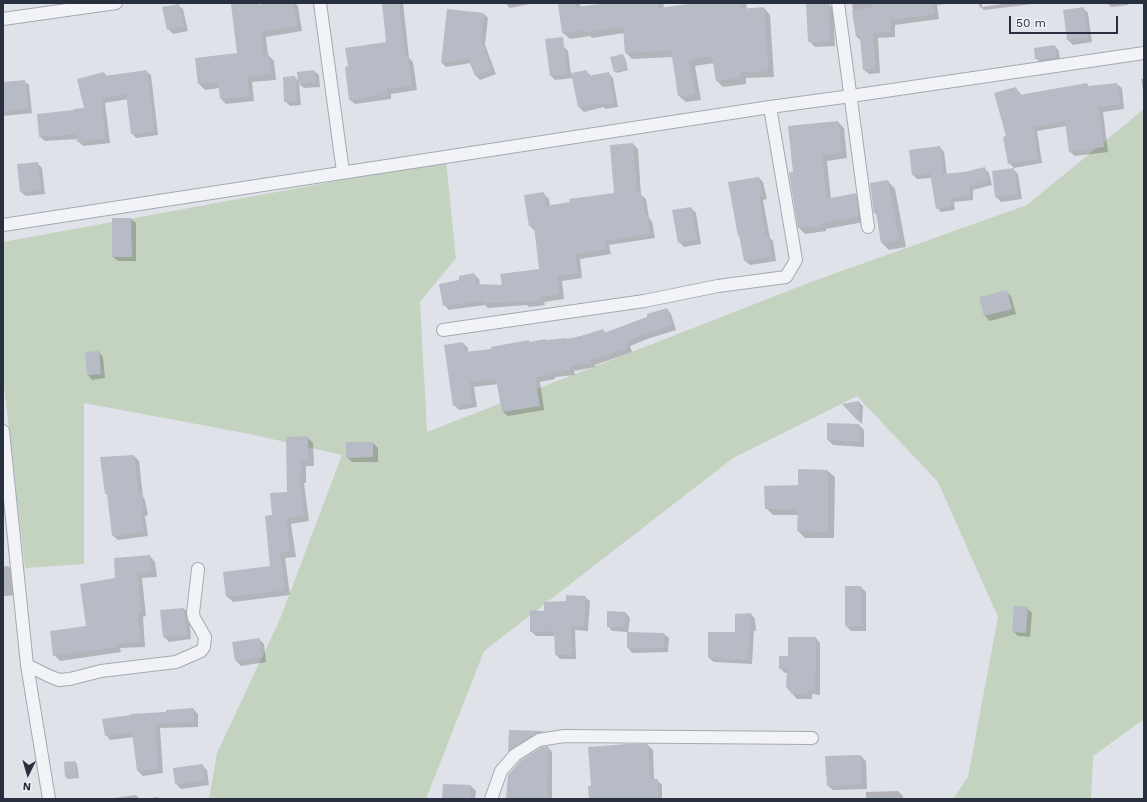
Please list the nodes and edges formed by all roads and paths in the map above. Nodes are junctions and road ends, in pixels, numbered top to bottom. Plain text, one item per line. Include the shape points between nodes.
1 (116, 3) edge
2 (320, 3) edge
3 (838, 3) edge
4 (3, 19) edge
5 (1144, 53) edge
6 (851, 96) junction
7 (770, 107) junction
8 (344, 172) junction
9 (3, 225) edge
10 (868, 227) dead end
11 (443, 330) dead end
12 (3, 431) edge
13 (198, 569) dead end
14 (27, 665) junction
15 (812, 738) dead end
16 (49, 799) edge
17 (491, 799) edge

1 - 4 street
2 - 8 street
3 - 6 street
5 - 6 street
6 - 7 street
6 - 10 street
7 - 8 street
7 - 11 street via 796,260 786,277 718,286 644,301
8 - 9 street
12 - 14 street
13 - 14 street via 193,613 205,636 201,651 176,662 101,671 59,680
14 - 16 street
15 - 17 street via 564,736 539,740 514,755 501,771

